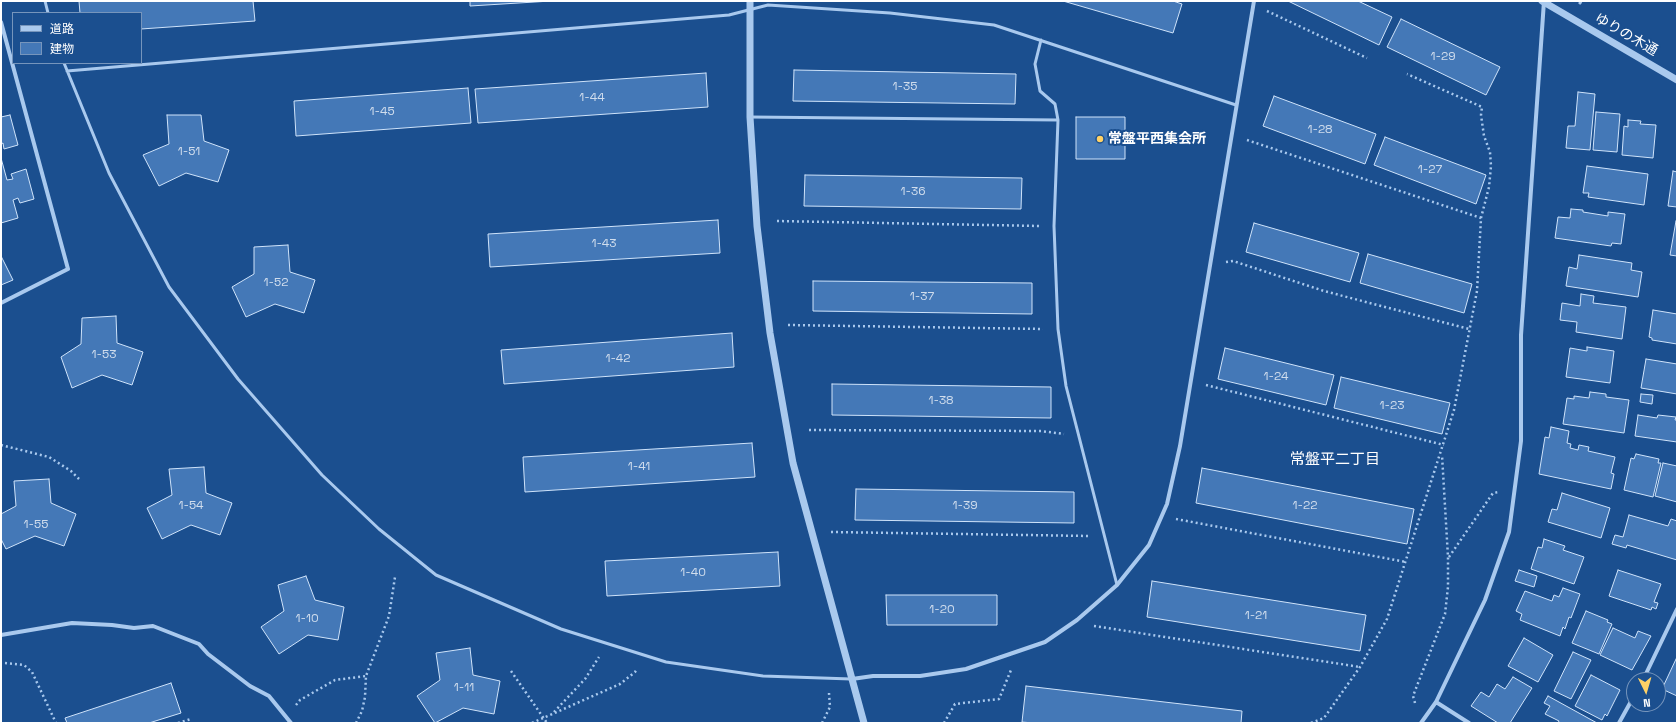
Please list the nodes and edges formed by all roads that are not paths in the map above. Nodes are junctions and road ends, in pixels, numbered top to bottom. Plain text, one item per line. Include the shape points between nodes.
1 (45, 1) edge
2 (750, 1) edge
3 (1544, 2) edge
4 (1254, 3) edge
5 (750, 10) junction
6 (48, 12) edge
7 (1, 22) edge
8 (1041, 40) junction
9 (12, 63) edge
10 (12, 64) edge
11 (64, 64) edge
12 (67, 71) junction
13 (1677, 80) edge
14 (1236, 105) junction
15 (750, 117) junction
16 (1058, 120) junction
17 (1, 303) edge
18 (1117, 585) junction
19 (1677, 609) edge
20 (1, 635) edge
21 (1647, 672) edge
22 (852, 679) junction
23 (1436, 702) junction
24 (1626, 711) edge
25 (291, 723) edge
26 (864, 723) edge
27 (1421, 723) edge
28 (1469, 723) edge
29 (1620, 723) edge

1 - 6 lane
2 - 5 street
3 - 13 street, ゆりの木通
3 - 23 street via 1521,335 1521,441 1509,532 1485,600
4 - 14 street
5 - 8 lane via 768,4 890,13 994,25
5 - 12 lane via 729,15
5 - 15 street
7 - 9 street
8 - 14 lane
8 - 16 lane via 1035,64 1040,91 1055,104
10 - 17 street via 68,269
11 - 12 lane
12 - 22 lane via 109,173 169,287 238,379 322,475 379,529 436,575 561,629 666,662 763,676
14 - 18 street via 1167,504 1149,545
15 - 16 lane
15 - 22 street via 756,226 770,333 793,463
16 - 18 lane via 1054,226 1058,329 1066,386
18 - 22 street via 1077,620 1045,642 1018,652 966,669 920,676 873,676
19 - 21 street
20 - 25 street via 72,623 112,624 134,628 153,626 199,644 250,686 269,696
22 - 26 street
23 - 27 street
23 - 28 street
24 - 29 street

